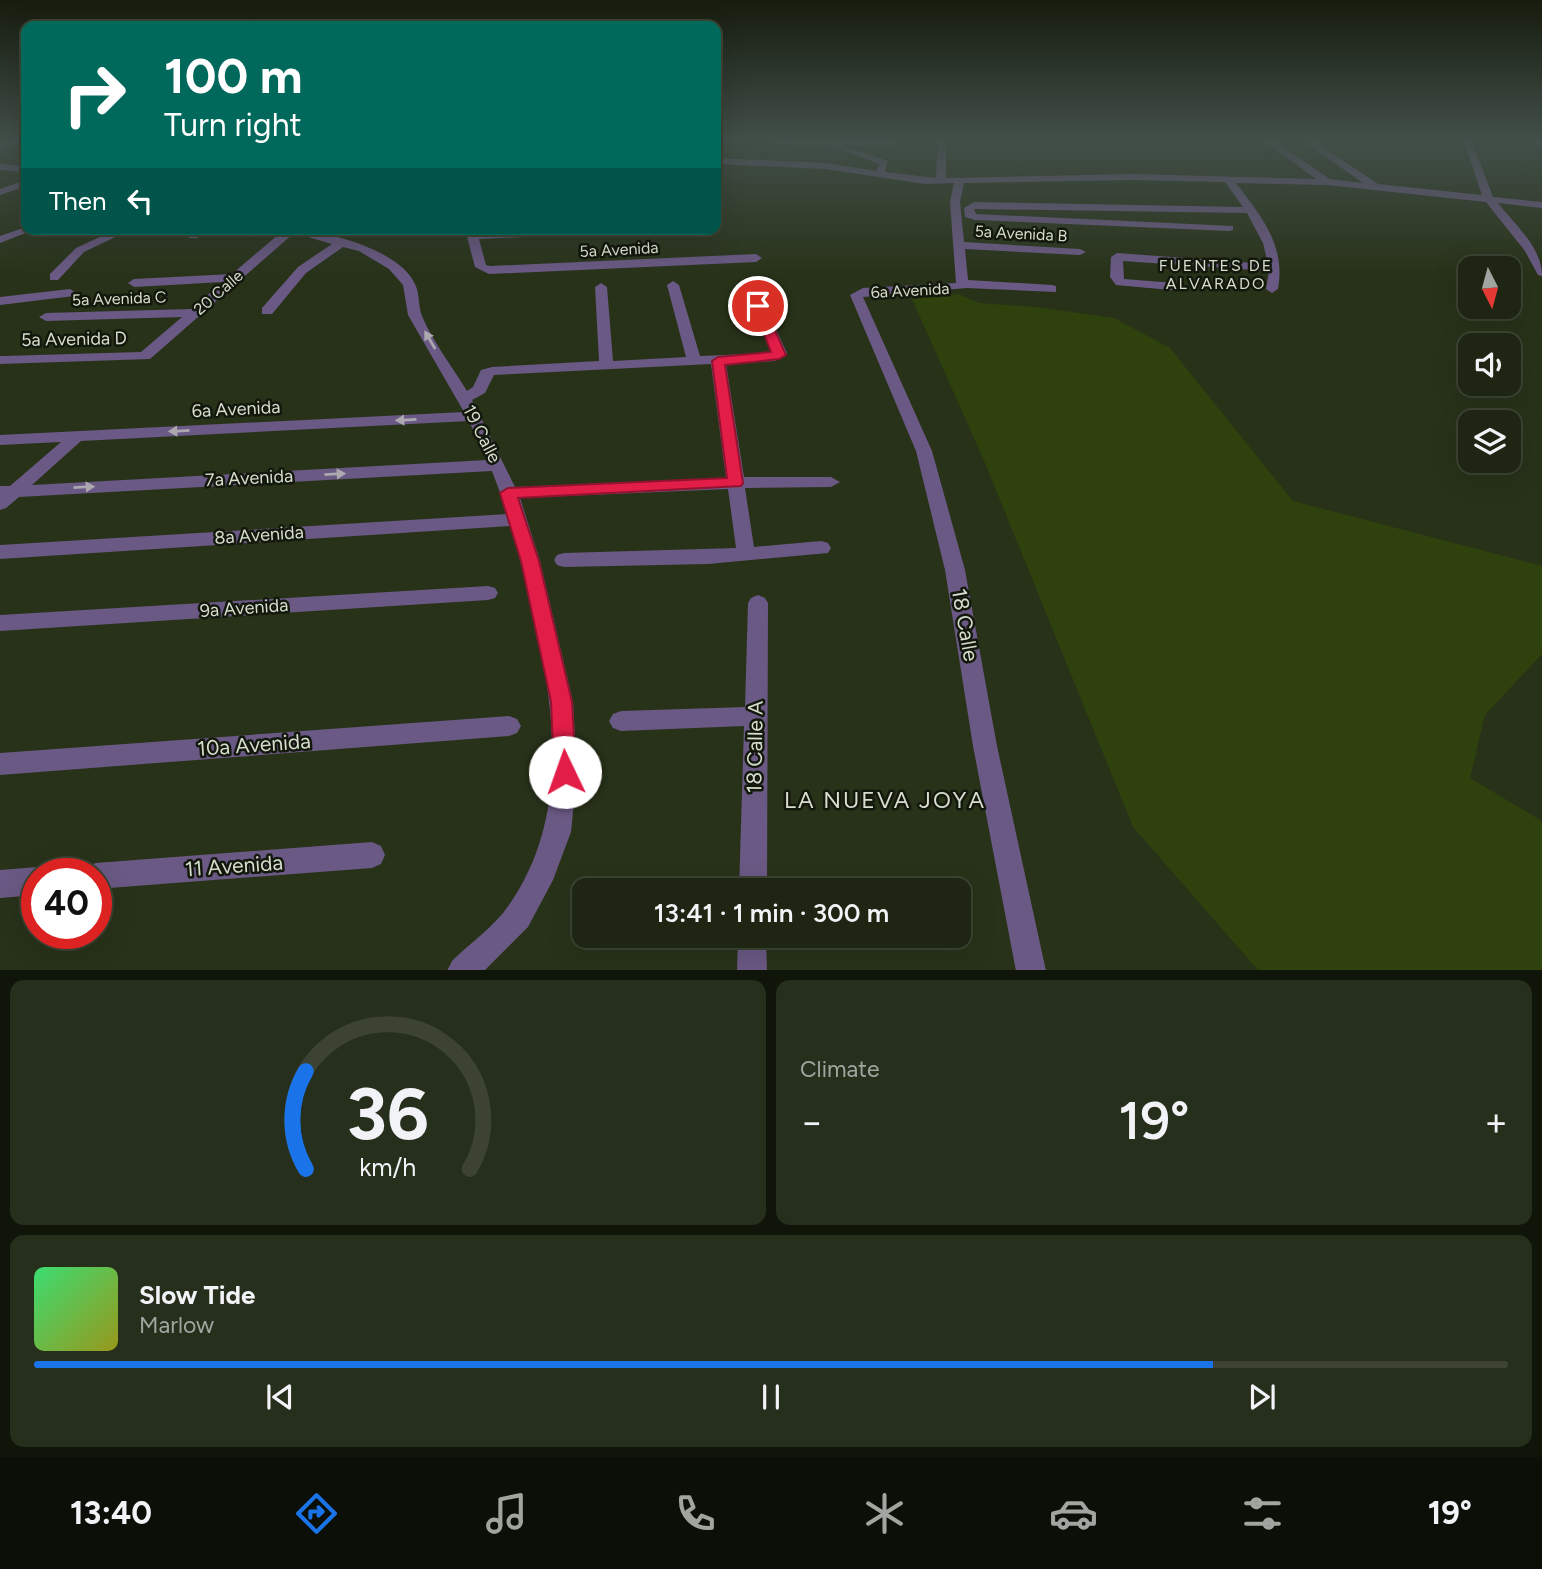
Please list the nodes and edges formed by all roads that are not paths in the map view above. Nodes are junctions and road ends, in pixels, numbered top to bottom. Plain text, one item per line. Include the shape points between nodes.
1 (958, 184) edge
2 (1232, 184) edge
3 (1354, 184) edge
4 (1372, 184) edge
5 (1483, 184) edge
6 (21, 185) edge
7 (1374, 186) junction
8 (0, 192) edge
9 (1488, 198) junction
10 (1542, 205) edge
11 (1217, 209) junction
12 (1251, 210) junction
13 (21, 232) edge
14 (114, 235) edge
15 (285, 235) edge
16 (313, 235) edge
17 (472, 235) edge
18 (3, 238) edge
19 (341, 243) junction
20 (960, 245) junction
21 (1536, 251) edge
22 (1080, 252) dead end
23 (756, 258) dead end
24 (1276, 268) junction
25 (1542, 272) edge
26 (54, 277) dead end
27 (233, 278) junction
28 (748, 282) dead end
29 (134, 283) dead end
30 (673, 285) dead end
31 (963, 285) junction
32 (1171, 286) dead end
33 (601, 287) dead end
34 (1052, 289) dead end
35 (1272, 289) dead end
36 (70, 293) dead end
37 (858, 293) joint
38 (0, 301) edge
39 (267, 311) dead end
40 (193, 313) junction
41 (46, 317) dead end
42 (145, 356) joint
43 (4, 360) dead end
44 (718, 361) junction
45 (694, 362) junction
46 (606, 366) junction
47 (463, 398) junction
48 (474, 416) junction
49 (77, 436) junction
50 (0, 440) edge
51 (498, 465) junction
52 (831, 482) dead end
53 (736, 483) junction
54 (8, 491) edge
55 (508, 493) junction
56 (0, 504) edge
57 (519, 519) junction
58 (821, 548) dead end
59 (0, 552) edge
60 (746, 554) junction
61 (565, 560) dead end
62 (488, 593) dead end
63 (758, 603) dead end
64 (0, 623) edge
65 (756, 716) junction
66 (621, 721) dead end
67 (509, 726) dead end
68 (0, 764) edge
69 (372, 855) dead end
70 (112, 875) edge
71 (753, 878) edge
72 (21, 882) edge
73 (0, 884) edge
74 (752, 948) edge
75 (463, 970) edge
76 (752, 970) edge
77 (1031, 970) edge

1 - 20 street via 955,202
2 - 12 street
3 - 7 street
4 - 7 street
5 - 9 street
6 - 8 street
7 - 9 street
9 - 10 street
9 - 21 street
11 - 11 street via 1232,233 969,215 970,206
11 - 12 street
12 - 24 street
13 - 18 street
14 - 26 street via 80,250
15 - 27 street, 20 Calle
16 - 19 street
17 - 23 street, 5a Avenida via 484,269
19 - 39 street via 302,270
47 -> 19 street, 19 Calle via 415,316 409,284 400,272 363,248
20 - 22 street, 5a Avenida B
20 - 31 street
21 - 25 street
24 - 32 street via 1117,257 1117,280
24 - 35 street
27 - 29 street
27 - 40 street, 20 Calle
28 - 44 street via 779,355
30 - 45 street
31 - 34 street, 6a Avenida
31 - 37 street, 6a Avenida
33 - 46 street
36 - 38 street, 5a Avenida C
37 - 77 street, 18 Calle via 924,451 955,570
40 - 41 street, 5a Avenida C
40 - 42 street, 20 Calle
42 - 43 street, 5a Avenida D
44 - 45 street
44 - 53 street
45 - 46 street
46 - 47 street via 489,372 480,390
47 - 48 street, 19 Calle
48 -> 49 street, 6a Avenida
48 - 51 street, 19 Calle
49 - 50 street, 6a Avenida
49 - 54 street
54 -> 51 street, 7a Avenida
51 - 55 street, 19 Calle
52 - 53 street
53 - 55 street
53 - 60 street
54 - 56 street
55 - 57 street, 19 Calle
57 - 59 street, 8a Avenida
57 - 75 street, 19 Calle via 562,702 565,772 558,832 518,917
58 - 60 street
60 - 61 street
62 - 64 street, 9a Avenida
63 - 65 street, 18 Calle A
65 - 66 street
65 - 71 street, 18 Calle A
67 - 68 street, 10a Avenida
69 - 70 street, 11 Avenida
72 - 73 street
74 - 76 street

